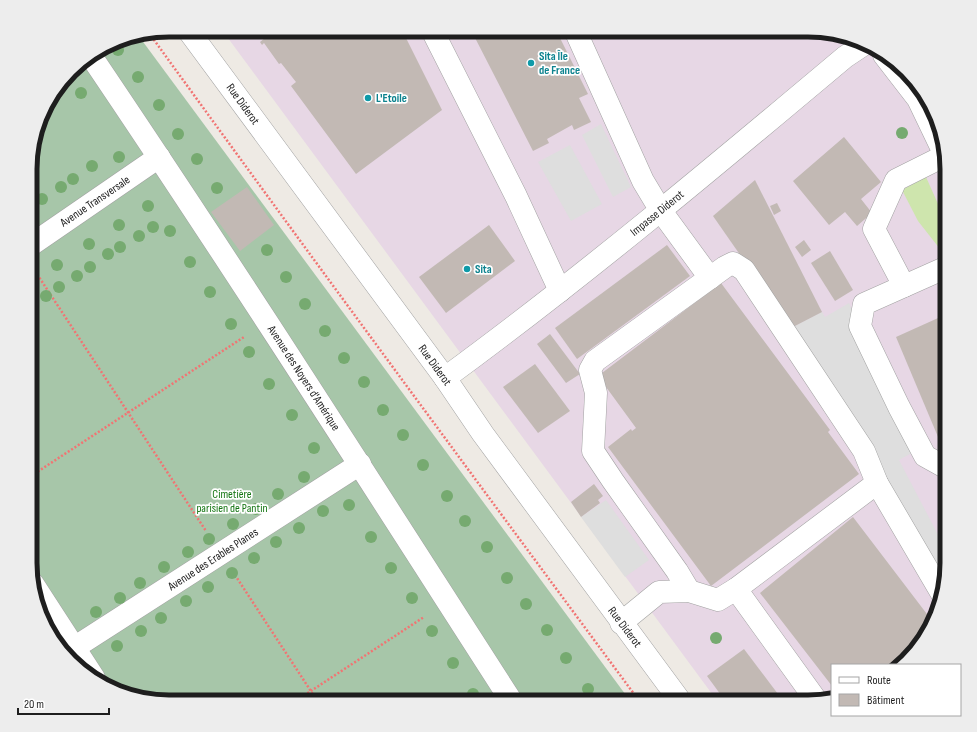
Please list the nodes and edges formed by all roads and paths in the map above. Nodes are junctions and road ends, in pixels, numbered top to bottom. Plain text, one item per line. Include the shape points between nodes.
1 (193, 37) edge
2 (436, 37) edge
3 (577, 37) edge
4 (153, 38) edge
5 (860, 47) edge
6 (95, 60) edge
7 (898, 73) edge
8 (936, 137) edge
9 (159, 157) junction
10 (940, 158) edge
11 (661, 211) junction
12 (37, 241) edge
13 (940, 270) edge
14 (37, 273) edge
15 (710, 278) junction
16 (904, 286) junction
17 (560, 291) junction
18 (267, 322) junction
19 (445, 378) junction
20 (128, 413) junction
21 (360, 464) junction
22 (940, 464) edge
23 (37, 472) edge
24 (877, 483) junction
25 (221, 554) junction
26 (937, 586) edge
27 (736, 589) junction
28 (689, 591) junction
29 (42, 600) edge
30 (448, 602) junction
31 (621, 622) junction
32 (70, 650) edge
33 (311, 691) junction
34 (305, 695) edge
35 (314, 695) edge
36 (508, 695) edge
37 (635, 695) edge
38 (676, 695) edge
39 (812, 695) edge

1 - 19 street, Rue Diderot
2 - 17 street via 516,196
3 - 11 street via 643,181
4 - 37 path
5 - 11 street, Impasse Diderot
6 - 9 street, Avenue des Noyers d'Amérique
7 - 8 street via 918,99
9 - 12 street, Avenue Transversale
9 - 18 street, Avenue des Noyers d'Amérique
10 - 16 street via 896,180 874,229
11 - 15 street
11 - 17 street, Impasse Diderot
13 - 16 street
14 - 20 path
15 - 24 street via 733,263 744,270 864,451
15 - 28 street via 595,361 590,370 596,393 593,451
16 - 22 street via 864,304 860,326 925,456
17 - 19 street, Impasse Diderot
18 - 20 path
18 - 21 street, Avenue des Noyers d'Amérique
19 - 31 street, Rue Diderot
20 - 23 path
20 - 25 path
21 - 25 street, Avenue des Erables Planes
21 - 30 street, Avenue des Noyers d'Amérique
24 - 26 street
24 - 27 street
25 - 32 street, Avenue des Erables Planes
25 - 33 path
27 - 28 street via 718,600
27 - 39 street
28 - 31 street via 659,592
29 - 32 street
30 - 33 path
30 - 36 street, Avenue des Noyers d'Amérique
31 - 38 street, Rue Diderot
33 - 34 path
33 - 35 path

